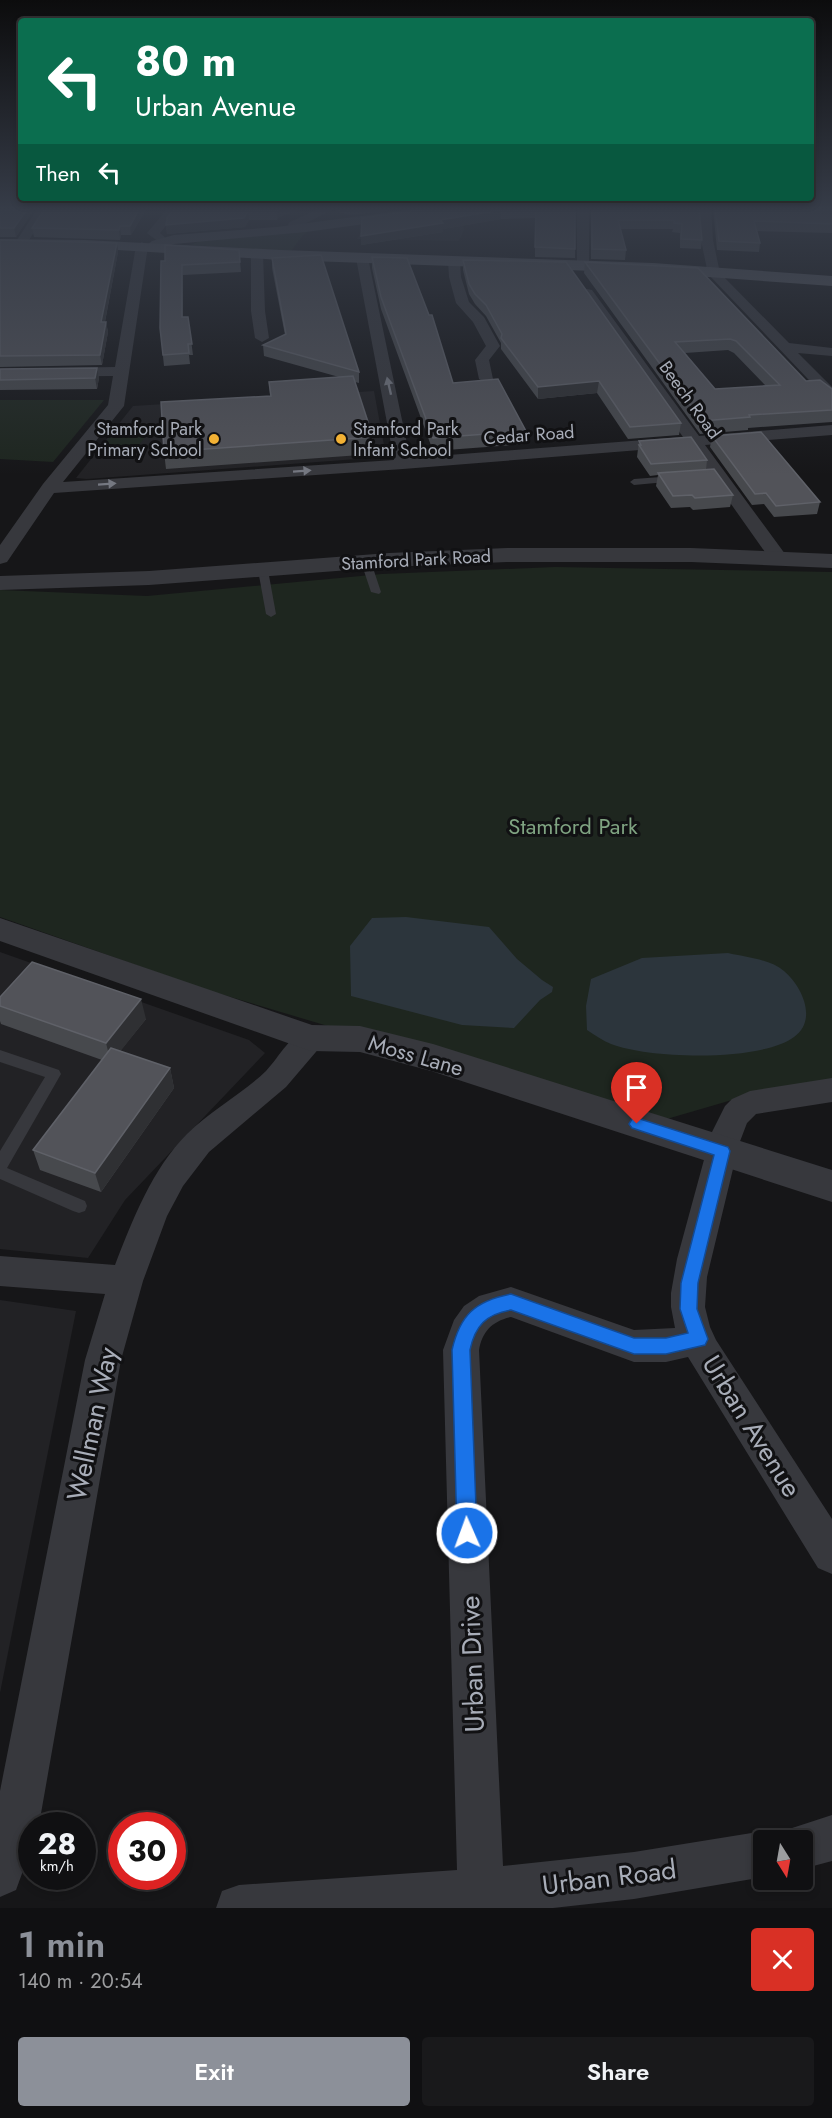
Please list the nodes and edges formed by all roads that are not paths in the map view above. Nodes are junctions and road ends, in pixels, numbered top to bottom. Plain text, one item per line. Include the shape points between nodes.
1 (140, 297) edge
2 (258, 297) edge
3 (370, 297) edge
4 (461, 297) edge
5 (591, 297) edge
6 (735, 297) edge
7 (262, 338) dead end
8 (785, 347) junction
9 (832, 352) edge
10 (122, 371) junction
11 (0, 373) edge
12 (486, 379) edge
13 (826, 384) edge
14 (832, 396) edge
15 (832, 430) edge
16 (695, 441) junction
17 (403, 464) junction
18 (688, 478) edge
19 (634, 482) dead end
20 (49, 489) junction
21 (0, 522) edge
22 (23, 523) junction
23 (0, 558) edge
24 (779, 558) junction
25 (832, 561) edge
26 (366, 562) junction
27 (263, 570) junction
28 (0, 583) edge
29 (376, 592) dead end
30 (271, 614) dead end
31 (0, 929) edge
32 (311, 1038) junction
33 (0, 1056) edge
34 (832, 1090) edge
35 (723, 1151) junction
36 (0, 1165) edge
37 (0, 1172) edge
38 (832, 1186) edge
39 (79, 1206) dead end
40 (0, 1271) edge
41 (126, 1281) junction
42 (699, 1339) junction
43 (832, 1554) edge
44 (832, 1838) edge
45 (813, 1843) edge
46 (753, 1856) edge
47 (0, 1874) edge
48 (502, 1896) edge
49 (239, 1908) edge

1 - 10 street
2 - 7 street
17 -> 3 street
4 - 12 street via 493,346 482,360
5 - 16 street, Beech Road
6 - 8 street
8 - 9 street
8 - 13 street
10 - 11 street
10 - 20 street via 116,406
13 - 14 street
15 - 16 street, Cedar Road
16 - 17 street, Cedar Road
16 - 24 street, Beech Road via 716,476
20 -> 17 street, Cedar Road
18 - 19 lane
20 - 22 street
21 - 22 street
22 - 23 street
24 - 25 street, Stamford Park Road
24 - 26 street, Stamford Park Road via 517,555
26 - 27 street, Stamford Park Road
26 - 29 lane
27 - 28 street, Stamford Park Road
27 - 30 lane
31 - 32 street, Moss Lane
32 - 35 street, Moss Lane via 360,1039 433,1058
32 - 41 street, Wellman Way via 276,1079 218,1124 188,1154 152,1213
33 - 36 lane via 54,1074
34 - 35 street, Urban Avenue via 743,1106 733,1120
35 - 38 street, Moss Lane
35 - 42 street, Urban Avenue via 690,1283 688,1309
37 - 39 lane
40 - 41 street
41 - 47 street, Wellman Way via 104,1360 17,1819
42 - 43 street, Urban Avenue via 735,1403
42 - 48 street, Urban Drive via 666,1346 634,1346 511,1302 498,1304 475,1318 465,1330 461,1350
44 - 45 street
46 - 48 street, Urban Road
48 - 49 street, Urban Road

